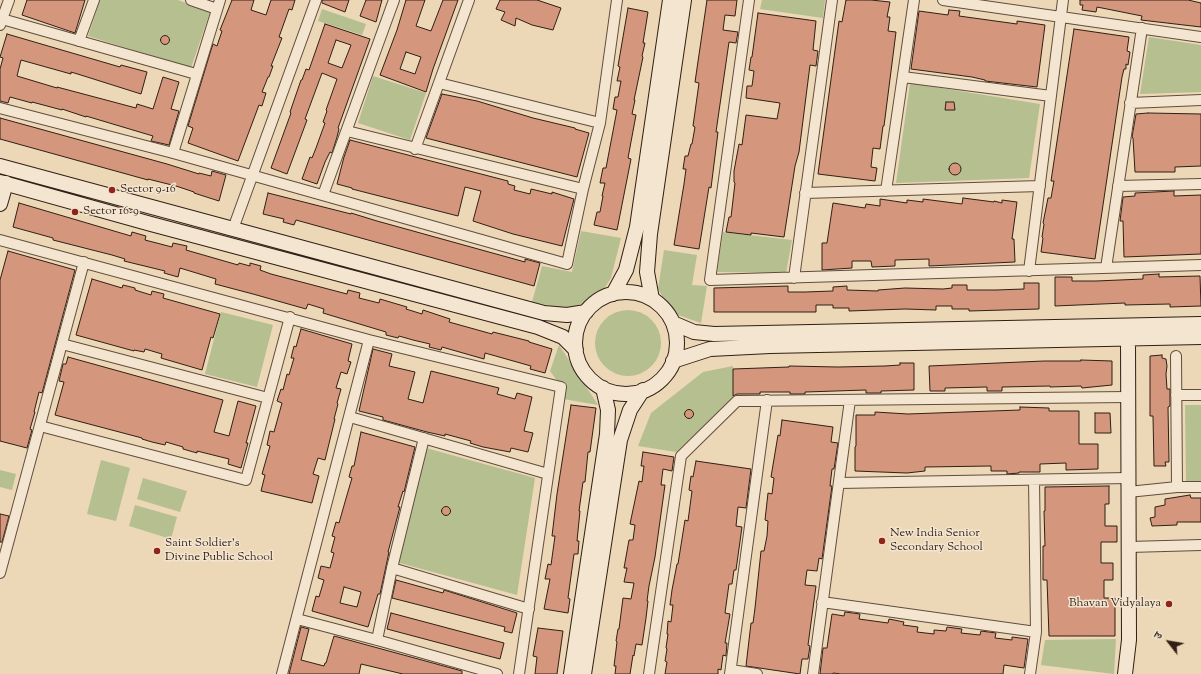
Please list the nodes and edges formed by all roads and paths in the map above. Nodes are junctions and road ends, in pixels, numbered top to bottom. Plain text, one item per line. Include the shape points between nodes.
1 (9, 0) edge
2 (94, 0) edge
3 (191, 0) edge
4 (316, 0) edge
5 (394, 0) edge
6 (469, 0) edge
7 (616, 0) edge
8 (670, 0) edge
9 (684, 0) edge
10 (749, 0) edge
11 (832, 0) edge
12 (914, 0) edge
13 (943, 0) edge
14 (1063, 0) edge
15 (218, 5) edge
16 (1061, 16) junction
17 (1, 22) edge
18 (1142, 28) junction
19 (1201, 37) edge
20 (79, 41) junction
21 (196, 74) junction
22 (903, 77) junction
23 (439, 83) junction
24 (1051, 96) junction
25 (1201, 100) edge
26 (1130, 103) junction
27 (0, 108) edge
28 (600, 123) junction
29 (347, 131) junction
30 (416, 149) junction
31 (172, 153) junction
32 (0, 166) edge
33 (253, 176) junction
34 (3, 182) edge
35 (1201, 184) edge
36 (1040, 186) junction
37 (1118, 186) junction
38 (583, 189) junction
39 (886, 191) junction
40 (805, 193) junction
41 (323, 195) junction
42 (0, 204) edge
43 (233, 229) junction
44 (0, 240) edge
45 (84, 262) junction
46 (1201, 266) edge
47 (1106, 268) junction
48 (1029, 271) junction
49 (794, 278) junction
50 (613, 294) junction
51 (652, 299) junction
52 (586, 312) junction
53 (290, 318) junction
54 (673, 323) junction
55 (1201, 324) edge
56 (1201, 337) edge
57 (1128, 339) junction
58 (369, 340) junction
59 (62, 344) junction
60 (576, 350) junction
61 (1176, 356) dead end
62 (673, 361) junction
63 (603, 388) junction
64 (643, 390) junction
65 (1201, 395) edge
66 (1176, 396) junction
67 (1128, 397) junction
68 (268, 398) junction
69 (767, 400) junction
70 (850, 400) junction
71 (350, 417) junction
72 (40, 426) junction
73 (424, 438) junction
74 (548, 474) junction
75 (1128, 478) junction
76 (1034, 480) junction
77 (839, 483) junction
78 (1201, 487) edge
79 (1178, 488) junction
80 (1128, 492) junction
81 (1201, 545) edge
82 (1129, 547) junction
83 (392, 568) junction
84 (0, 573) edge
85 (822, 602) junction
86 (529, 608) junction
87 (297, 620) junction
88 (1036, 632) junction
89 (377, 640) junction
90 (730, 672) edge
91 (282, 674) edge
92 (497, 674) edge
93 (519, 674) edge
94 (571, 674) edge
95 (584, 674) edge
96 (649, 674) edge
97 (757, 674) edge
98 (813, 674) edge
99 (1030, 674) edge
100 (1125, 674) edge

1 - 17 street
2 - 20 street
3 - 15 street
4 - 33 street
5 - 29 street
6 - 23 street
7 - 28 street
8 - 50 street via 636,227 626,270
9 - 51 street via 650,234 647,272
10 - 49 street via 710,280
11 - 40 street
12 - 22 street
13 - 16 street
14 - 16 street
15 - 21 street
16 - 18 street
16 - 24 street
17 - 20 street
18 - 19 street
18 - 26 street
20 - 21 street
21 - 31 street
22 - 24 street
22 - 39 street
23 - 28 street
23 - 30 street
24 - 36 street
25 - 26 street
26 - 37 street
27 - 31 street
28 - 38 street
29 - 30 street
29 - 41 street
30 - 38 street
31 - 33 street
32 - 43 street
33 - 41 street
33 - 43 street
34 - 42 street
34 - 60 street via 538,327 563,337
35 - 37 street
36 - 39 street
36 - 48 street
37 - 47 street
38 - 41 street via 567,264
39 - 40 street
40 - 49 street
43 - 52 street via 544,312 567,315
44 - 45 street
45 - 53 street
45 - 59 street
46 - 47 street
47 - 48 street
48 - 49 street
50 - 51 street via 634,292
50 - 52 street via 596,301
51 - 54 street via 668,313
52 - 60 street via 578,328
53 - 58 street
53 - 68 street
54 - 55 street via 694,332 714,334
54 - 62 street via 677,344
56 - 57 street
57 - 62 street via 770,346 710,349
57 - 67 street
58 - 71 street
58 - 74 street via 561,388
59 - 68 street
59 - 72 street
60 - 63 street via 586,374
61 - 66 street
62 - 64 street via 662,379
63 - 64 street via 620,393
63 - 94 street via 608,410 607,434
64 - 95 street via 630,410 620,440
65 - 66 street
66 - 79 street
67 - 70 street
67 - 75 street
68 - 72 street via 246,480
69 - 70 street
69 - 90 street
69 - 96 street via 737,401 681,456
70 - 77 street
71 - 73 street
71 - 87 street
72 - 84 street
73 - 74 street
73 - 83 street
74 - 86 street
75 - 76 street
75 - 80 street
76 - 77 street
76 - 88 street
77 - 85 street
78 - 79 street
79 - 80 street
80 - 82 street
81 - 82 street
82 - 100 street via 1129,640
83 - 86 street
83 - 89 street
85 - 88 street
85 - 98 street
86 - 93 street
87 - 89 street
87 - 91 street
88 - 99 street
89 - 92 street
90 - 97 street

